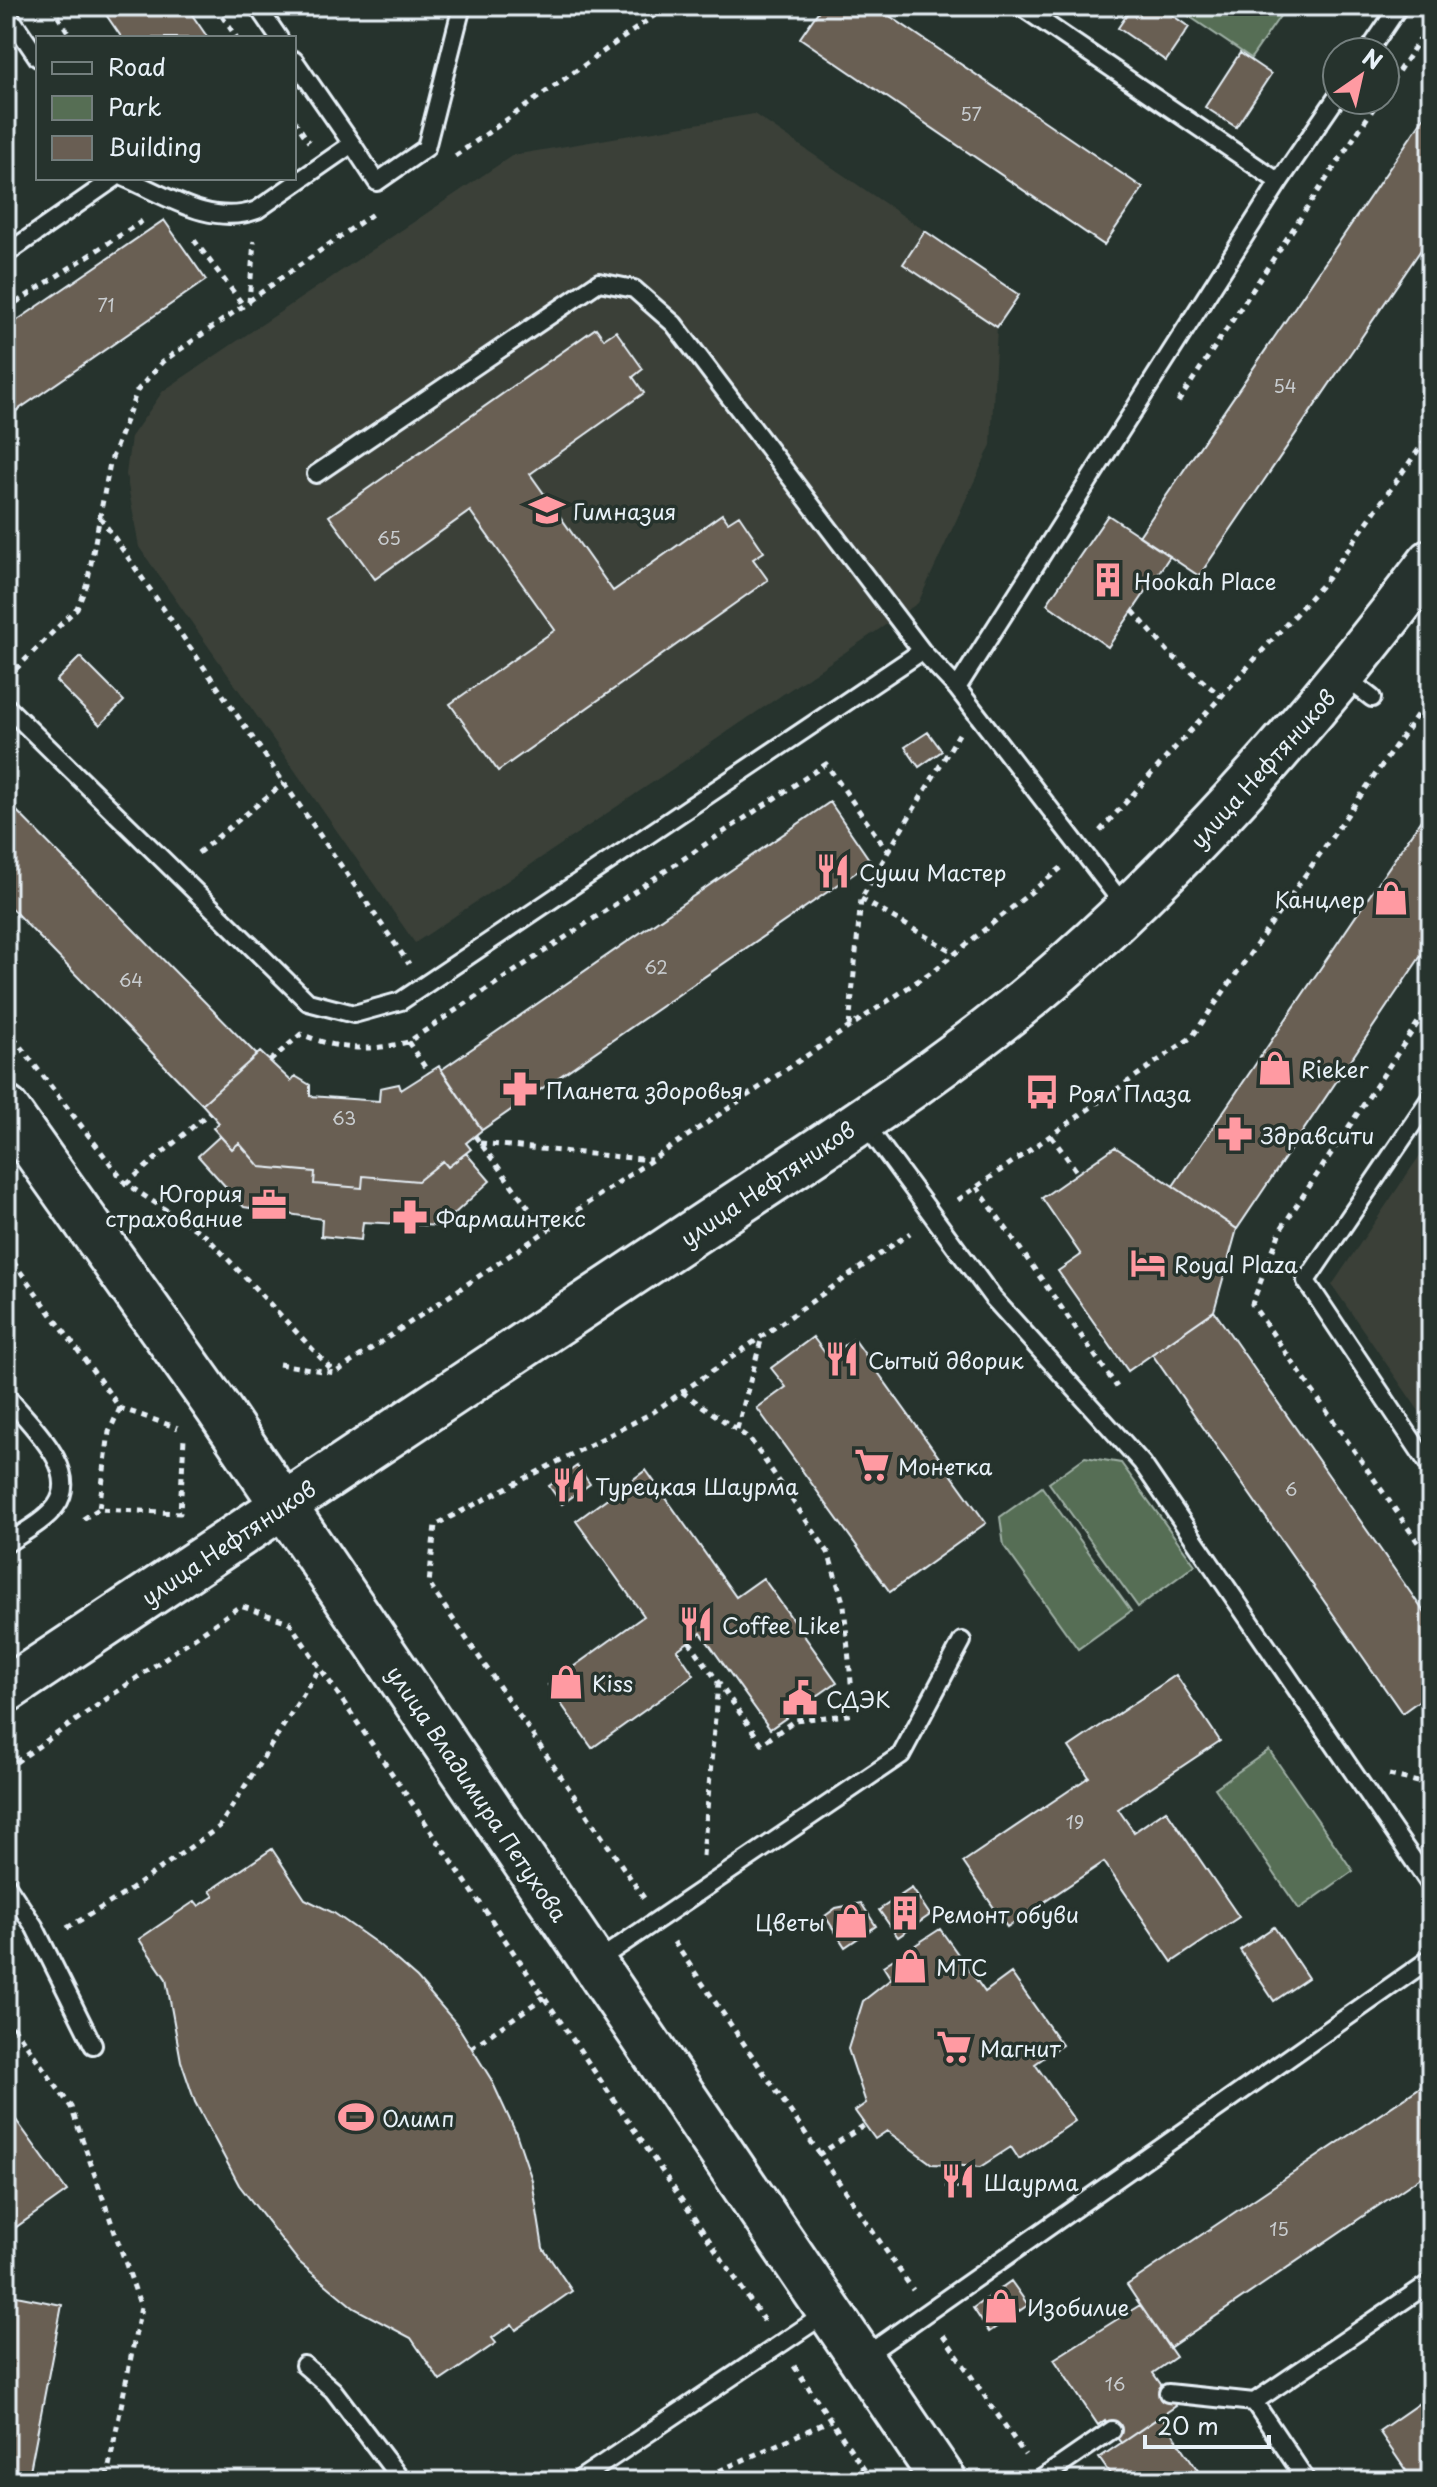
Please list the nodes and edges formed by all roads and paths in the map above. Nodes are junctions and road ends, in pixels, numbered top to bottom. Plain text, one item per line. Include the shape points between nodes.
1 (51, 6) edge
2 (215, 6) edge
3 (257, 6) edge
4 (462, 6) edge
5 (668, 6) edge
6 (1020, 6) edge
7 (1399, 6) edge
8 (6, 11) edge
9 (1431, 23) edge
10 (71, 36) edge
11 (236, 36) edge
12 (278, 36) edge
13 (1379, 36) edge
14 (36, 55) edge
15 (296, 63) edge
16 (1401, 67) edge
17 (1324, 116) edge
18 (296, 123) edge
19 (352, 144) junction
20 (315, 151) dead end
21 (452, 158) dead end
22 (112, 180) edge
23 (130, 180) edge
24 (1279, 182) junction
25 (388, 203) dead end
26 (257, 210) junction
27 (154, 213) dead end
28 (191, 236) dead end
29 (6, 254) edge
30 (246, 304) junction
31 (6, 309) edge
32 (1431, 432) edge
33 (316, 474) dead end
34 (100, 517) junction
35 (1431, 562) edge
36 (1133, 611) dead end
37 (922, 651) junction
38 (6, 679) edge
39 (957, 688) junction
40 (1431, 695) edge
41 (1221, 696) junction
42 (6, 706) edge
43 (973, 710) junction
44 (284, 783) junction
45 (1082, 851) junction
46 (888, 852) junction
47 (175, 871) junction
48 (861, 899) junction
49 (1127, 909) junction
50 (955, 953) junction
51 (424, 986) junction
52 (446, 1017) junction
53 (849, 1027) junction
54 (6, 1028) edge
55 (408, 1042) junction
56 (270, 1061) dead end
57 (429, 1073) dead end
58 (1431, 1097) edge
59 (6, 1109) edge
60 (210, 1112) dead end
61 (862, 1119) junction
62 (475, 1136) dead end
63 (1051, 1136) junction
64 (480, 1143) junction
65 (652, 1160) junction
66 (1078, 1173) dead end
67 (126, 1184) junction
68 (933, 1217) junction
69 (546, 1231) junction
70 (6, 1252) edge
71 (762, 1336) junction
72 (279, 1364) dead end
73 (335, 1373) junction
74 (682, 1392) junction
75 (6, 1395) edge
76 (120, 1408) junction
77 (737, 1429) junction
78 (1431, 1468) edge
79 (283, 1506) junction
80 (6, 1544) edge
81 (689, 1641) dead end
82 (962, 1641) dead end
83 (320, 1668) junction
84 (718, 1682) junction
85 (6, 1690) edge
86 (6, 1769) edge
87 (6, 1884) edge
88 (1431, 1886) edge
89 (700, 1891) junction
90 (658, 1919) junction
91 (43, 1942) junction
92 (1431, 1958) edge
93 (593, 1964) junction
94 (544, 1997) junction
95 (6, 2016) edge
96 (93, 2045) dead end
97 (471, 2048) dead end
98 (865, 2125) dead end
99 (818, 2155) junction
100 (1431, 2282) edge
101 (829, 2312) junction
102 (928, 2312) junction
103 (781, 2345) junction
104 (861, 2359) junction
105 (304, 2365) dead end
106 (1168, 2393) dead end
107 (1254, 2402) junction
108 (831, 2420) junction
109 (1112, 2430) dead end
110 (1040, 2480) edge
111 (106, 2481) edge
112 (402, 2481) edge
113 (577, 2481) edge
114 (697, 2481) edge
115 (872, 2481) edge
116 (944, 2481) edge
117 (1307, 2481) edge

1 - 10 path
2 - 11 path
3 - 12 lane
4 - 19 lane via 426,148 377,182
5 - 21 path
6 - 24 lane
7 - 13 lane
8 - 14 lane
9 - 16 path
15 - 19 lane
17 - 24 lane
18 - 20 path
19 - 26 lane
22 - 29 lane
23 - 26 lane via 215,217
24 - 39 lane
25 - 30 path
26 - 30 path
27 - 31 path
28 - 30 path
30 - 34 path via 162,362 137,391 110,463
32 - 41 path via 1327,579
33 - 37 lane via 599,282 634,289 674,324
34 - 38 path via 77,608
34 - 44 path
35 - 49 main road, улица Нефтяников via 1358,687
36 - 41 path via 1171,655
37 - 39 lane
37 - 51 lane
39 - 43 lane
40 - 63 path via 1192,1037
41 - 45 path
42 - 47 lane
43 - 45 lane
43 - 46 path
44 - 47 path
44 - 51 path
45 - 49 lane
45 - 50 path
46 - 48 path
46 - 52 path via 826,764
47 - 51 lane via 308,1002 354,1014 401,1001
48 - 50 path
48 - 53 path
49 - 61 main road, улица Нефтяников via 1020,1004
50 - 53 path
51 - 52 path
52 - 55 path
53 - 65 path
54 - 67 path
55 - 56 path via 373,1050 333,1048 301,1034
55 - 57 path
58 - 78 lane via 1306,1281
59 - 79 main road, улица Владимира Петухова
60 - 67 path
61 - 68 lane
61 - 79 main road, улица Нефтяников
62 - 64 path
63 - 66 path
63 - 68 path
64 - 65 path
64 - 69 path
65 - 69 path
67 - 73 path via 206,1236
68 - 71 path
68 - 88 lane via 993,1298 1142,1463
69 - 73 path
70 - 76 path
71 - 74 path
71 - 77 path
72 - 73 path
74 - 77 path
74 - 90 path via 652,1413 435,1525 429,1584
75 - 80 lane via 64,1475 56,1506
76 - 76 path via 184,1430 180,1513 99,1509 109,1432
77 - 84 path via 791,1493 828,1552 844,1605 852,1693 848,1715 795,1720 762,1744
79 - 85 main road, улица Нефтяников
79 - 93 main road, улица Владимира Петухова
81 - 84 path
82 - 89 lane via 901,1755
83 - 86 path via 289,1622 240,1606
83 - 91 path via 219,1827 121,1896
83 - 94 path
84 - 89 path
87 - 91 lane
89 - 90 lane
90 - 93 lane
90 - 99 path
91 - 96 lane
92 - 102 lane via 1169,2132
93 - 101 main road, улица Владимира Петухова
94 - 97 path
94 - 103 path
95 - 111 path via 71,2107 141,2307
98 - 99 path
99 - 102 path
100 - 107 lane
101 - 103 lane
101 - 104 main road, улица Владимира Петухова
102 - 104 lane
102 - 110 path
103 - 108 path
103 - 113 lane
104 - 116 main road, улица Владимира Петухова
105 - 112 lane via 333,2390
106 - 107 lane
107 - 117 lane
108 - 114 path
108 - 115 path
109 - 110 lane

